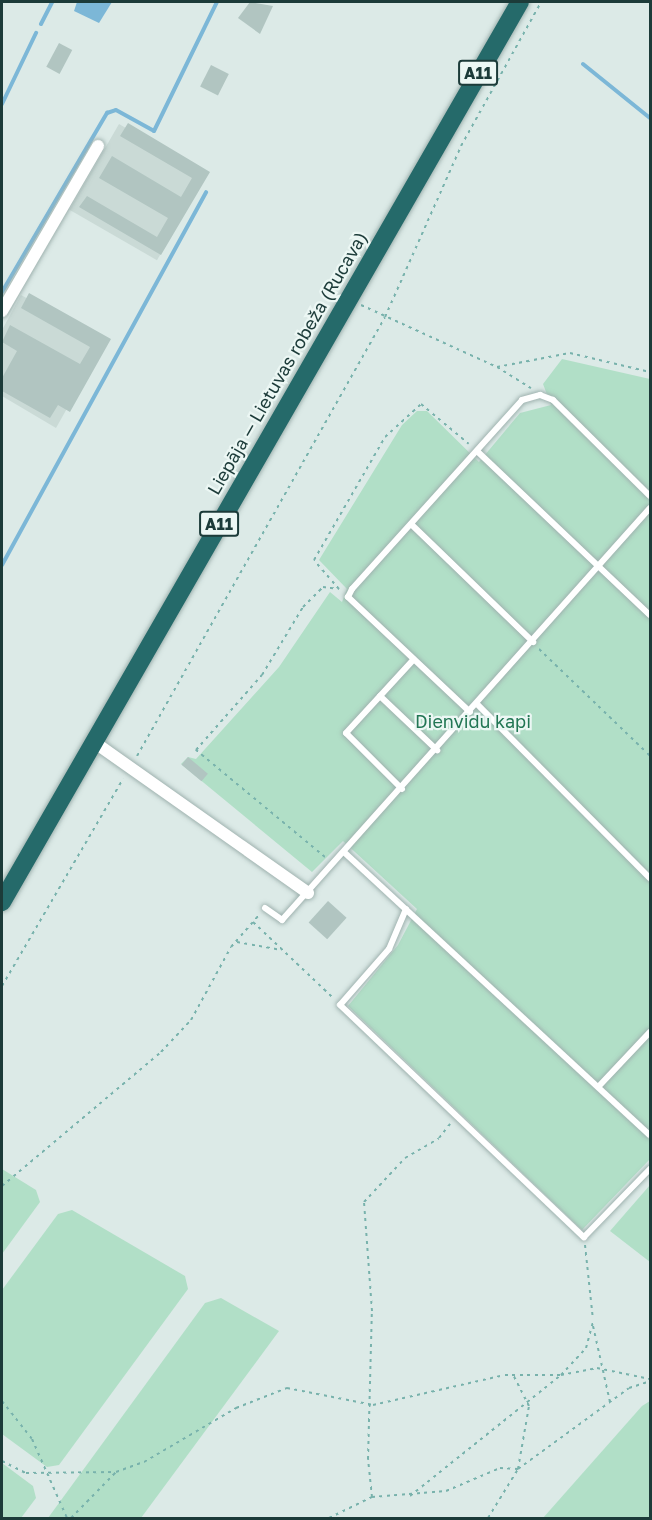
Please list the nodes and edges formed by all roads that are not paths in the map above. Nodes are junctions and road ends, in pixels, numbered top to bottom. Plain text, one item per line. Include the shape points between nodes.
1 (520, 2) edge
2 (98, 146) dead end
3 (2, 311) edge
4 (478, 452) junction
5 (651, 496) edge
6 (651, 508) edge
7 (411, 524) junction
8 (599, 568) junction
9 (651, 615) edge
10 (532, 642) junction
11 (414, 659) junction
12 (380, 696) junction
13 (478, 705) junction
14 (470, 712) junction
15 (94, 742) junction
16 (437, 750) junction
17 (402, 789) junction
18 (345, 853) junction
19 (651, 878) edge
20 (308, 893) junction
21 (2, 902) edge
22 (265, 908) road end
23 (406, 909) junction
24 (651, 1032) edge
25 (600, 1084) junction
26 (651, 1135) edge
27 (651, 1169) edge

1 - 15 highway, Liepāja — Lietuvas robeža (Rucava) / A11
2 - 3 street
4 - 5 lane via 511,410 540,395 553,400
4 - 7 lane
4 - 8 lane
6 - 8 lane
7 - 10 lane
7 - 11 lane via 348,597
8 - 9 lane
8 - 10 lane
10 - 13 lane
11 - 12 lane
11 - 14 lane
12 - 16 lane
12 - 17 lane via 346,733
13 - 14 lane
13 - 19 lane
14 - 16 lane
15 - 20 street
15 - 21 highway, Liepāja — Lietuvas robeža (Rucava) / A11
16 - 17 lane
17 - 18 lane
18 - 20 lane
18 - 23 lane
20 - 22 lane via 282,920
23 - 25 lane
23 - 27 lane via 389,949 340,1005 584,1237
24 - 25 lane
25 - 26 lane

